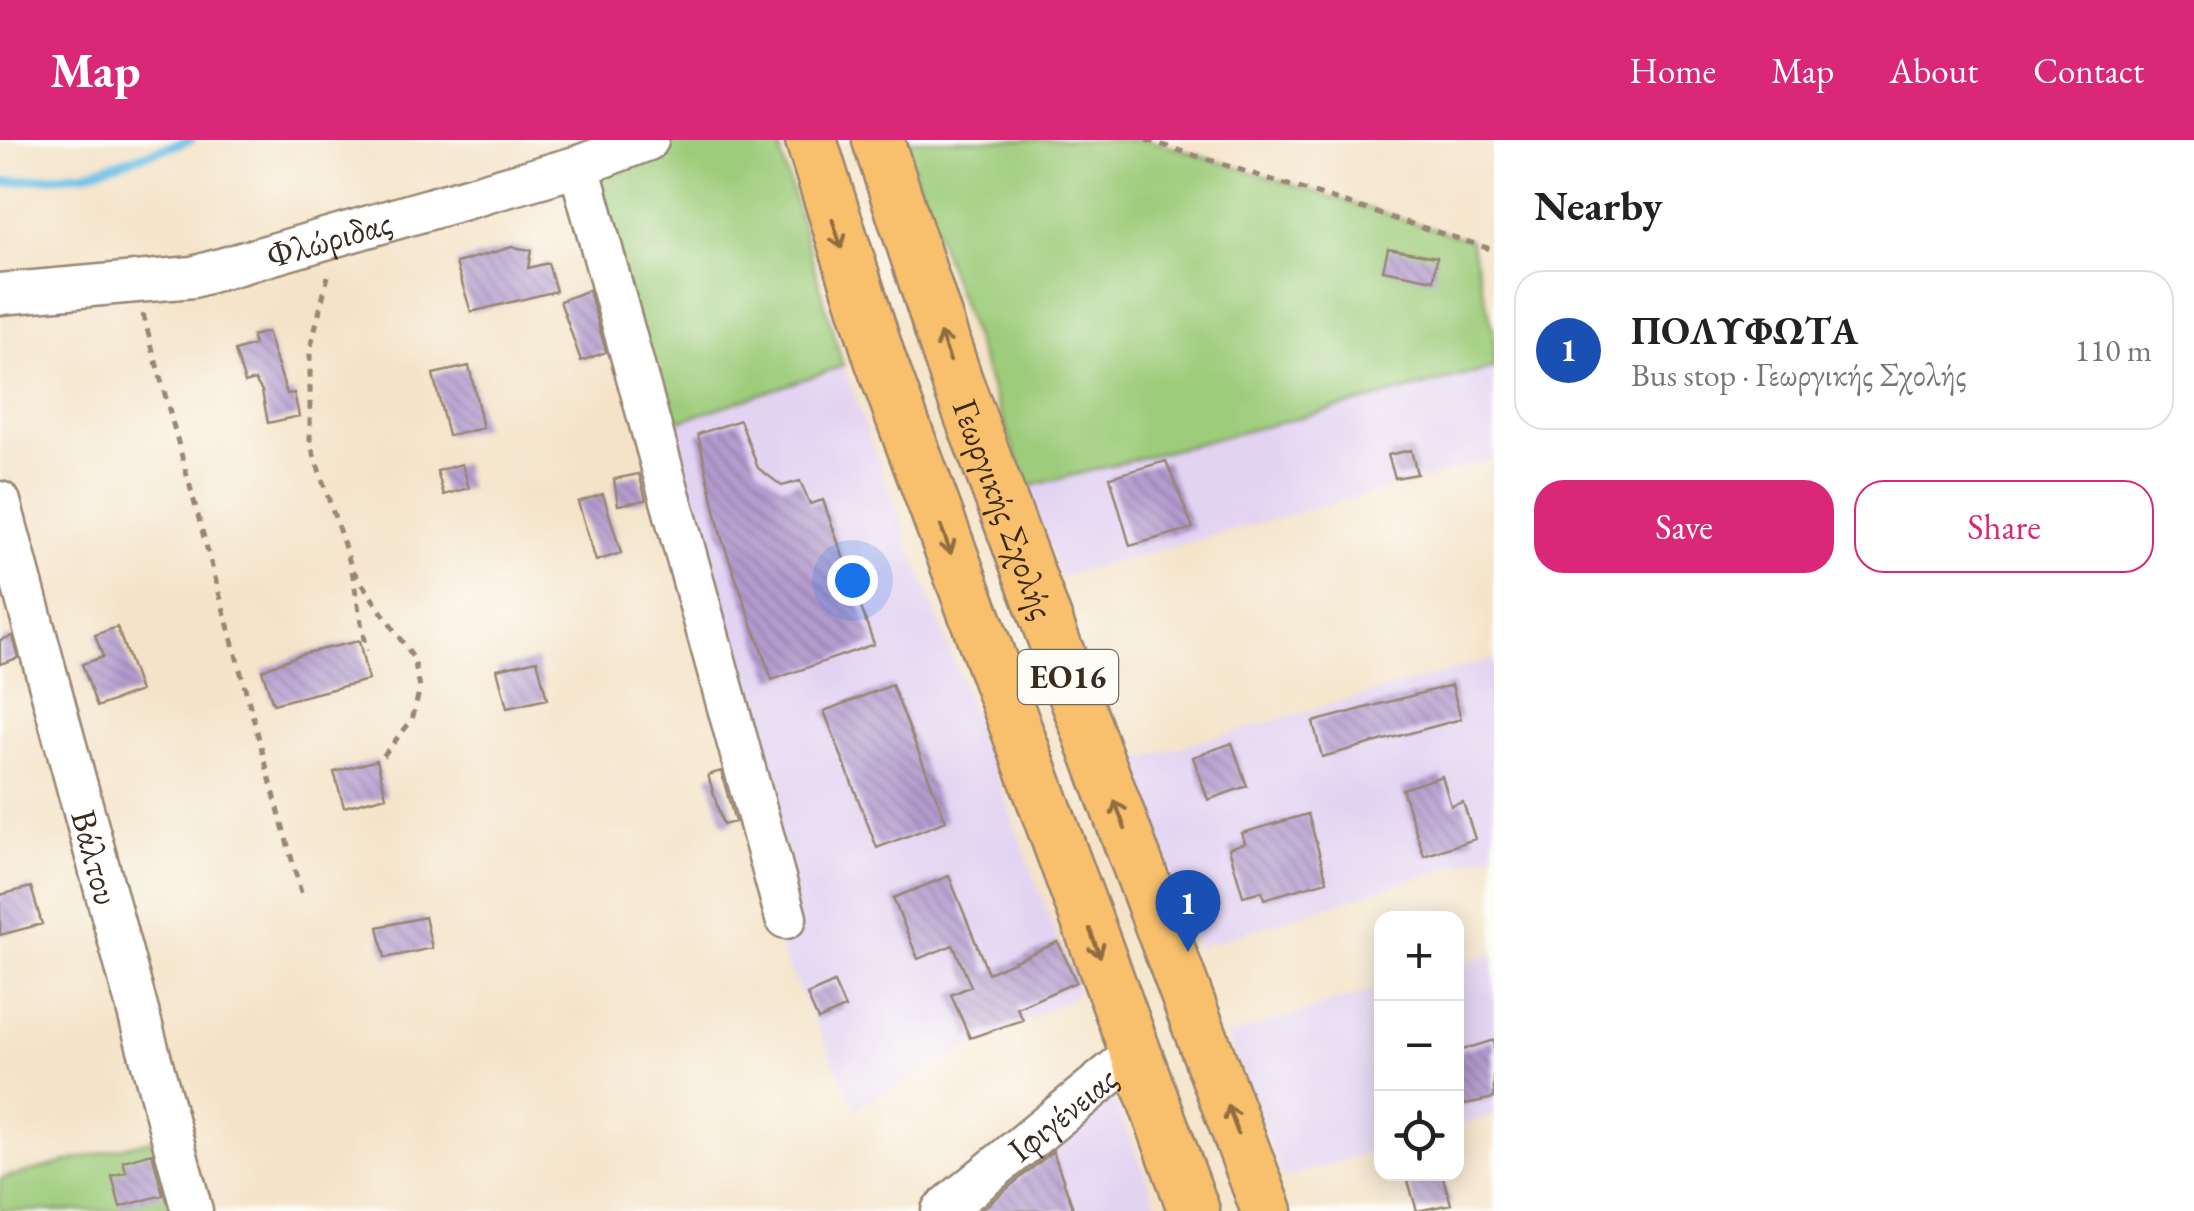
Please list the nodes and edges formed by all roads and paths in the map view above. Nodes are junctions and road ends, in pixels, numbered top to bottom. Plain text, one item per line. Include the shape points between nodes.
1 (648, 140) edge
2 (810, 140) edge
3 (878, 140) edge
4 (1146, 140) edge
5 (579, 166) junction
6 (340, 235) junction
7 (1494, 250) edge
8 (134, 282) junction
9 (0, 294) edge
10 (0, 502) edge
11 (352, 568) junction
12 (366, 650) dead end
13 (382, 756) dead end
14 (301, 894) dead end
15 (786, 918) dead end
16 (1137, 1052) junction
17 (192, 1211) edge
18 (942, 1211) edge
19 (1194, 1211) edge
20 (1267, 1211) edge

1 - 5 street, Φλώριδας
2 -> 16 main road, Γεωργικής Σχολής / ΕΟ16 via 880,359
20 -> 3 main road, Γεωργικής Σχολής / ΕΟ16 via 933,315
4 - 7 path
5 - 6 street, Φλώριδας
5 - 15 street
6 - 8 street, Φλώριδας via 193,277
6 - 11 path via 318,311 307,395 310,443
8 - 9 street, Φλώριδας
8 - 14 path
10 - 17 street, Βάλτου
11 - 12 path
11 - 13 path via 414,659 420,688 412,720
16 - 18 street, Ιφιγένειας
16 - 19 main road, Γεωργικής Σχολής / ΕΟ16

